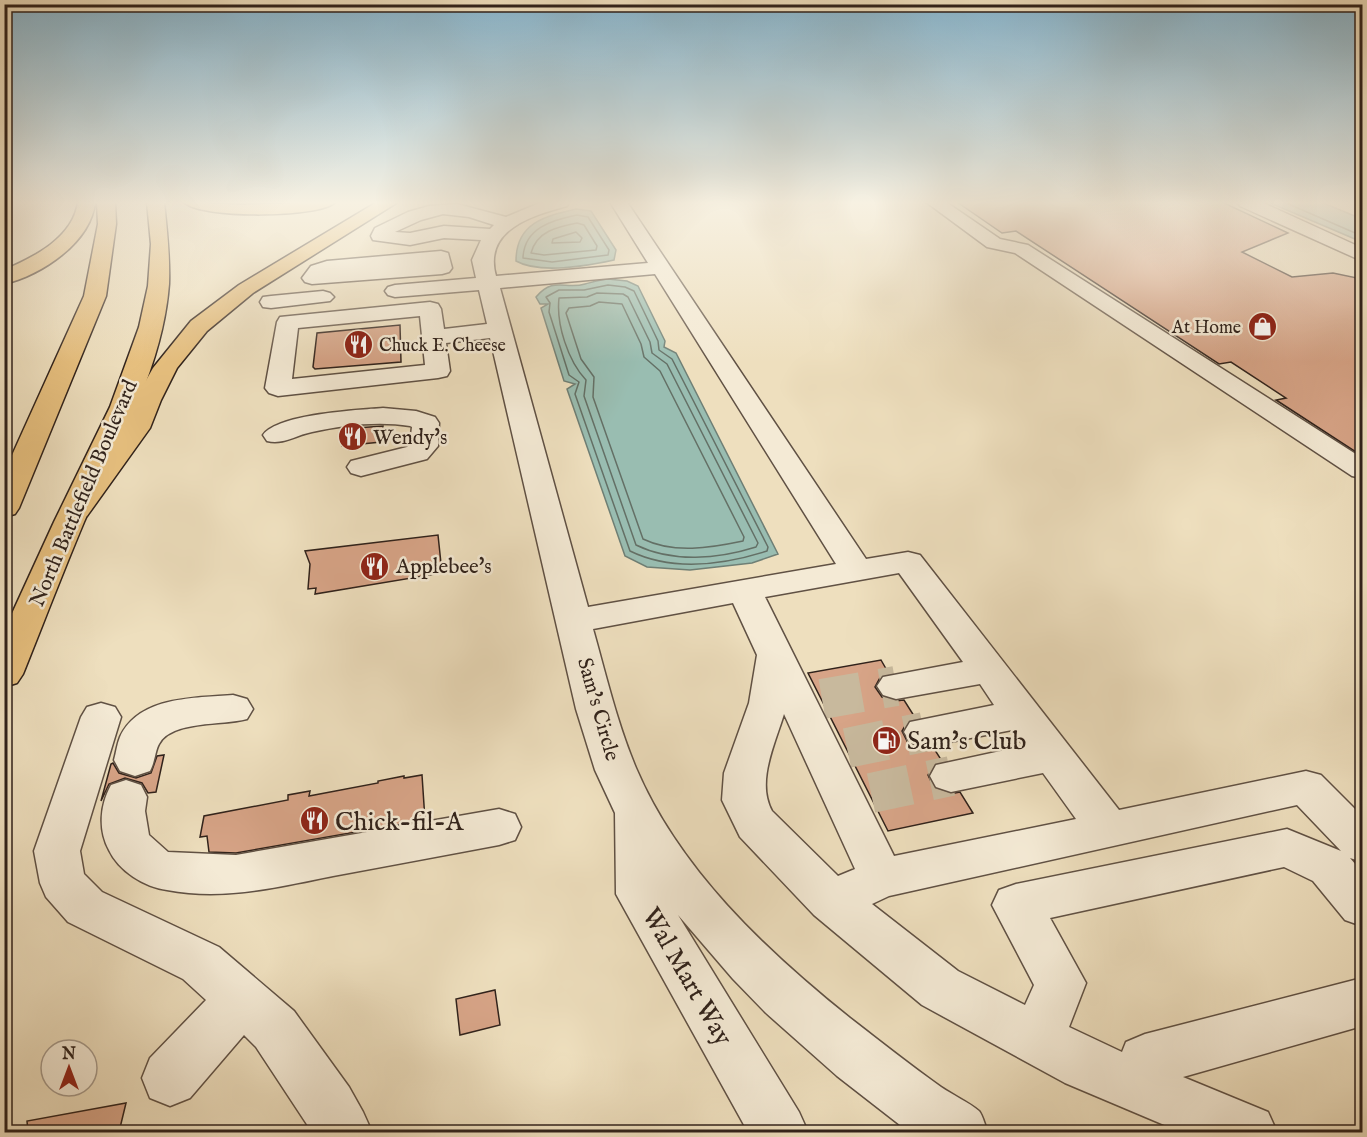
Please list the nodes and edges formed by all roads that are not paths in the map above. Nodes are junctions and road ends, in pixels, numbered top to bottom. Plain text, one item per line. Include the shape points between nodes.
1 (46, 255) edge
2 (102, 255) edge
3 (159, 255) edge
4 (301, 255) edge
5 (483, 255) edge
6 (652, 255) edge
7 (1030, 255) edge
8 (660, 268) junction
9 (4, 278) edge
10 (487, 283) junction
11 (360, 295) junction
12 (271, 302) dead end
13 (499, 330) junction
14 (434, 337) junction
15 (277, 435) dead end
16 (361, 467) dead end
17 (1362, 471) edge
18 (4, 508) edge
19 (76, 510) junction
20 (857, 570) junction
21 (744, 590) junction
22 (574, 621) junction
23 (775, 655) junction
24 (989, 670) junction
25 (4, 674) edge
26 (896, 686) tunnel mouth
27 (233, 709) dead end
28 (1021, 714) junction
29 (101, 717) dead end
30 (924, 732) tunnel mouth
31 (1053, 756) junction
32 (951, 776) tunnel mouth
33 (635, 808) junction
34 (499, 827) dead end
35 (1109, 830) junction
36 (1362, 844) edge
37 (882, 878) junction
38 (1356, 898) edge
39 (831, 900) junction
40 (242, 999) junction
41 (1362, 1002) edge
42 (1038, 1040) junction
43 (170, 1078) dead end
44 (1138, 1087) junction
45 (950, 1131) edge
46 (343, 1132) edge
47 (779, 1132) edge
48 (1248, 1132) edge

1 - 9 main road
2 - 18 main road via 95,296
3 - 19 main road, North Battlefield Boulevard via 157,303 122,412
4 - 19 main road via 253,284 199,326 165,368 137,428
5 - 10 street, Sam's Circle
6 - 8 street
7 - 17 street
8 - 10 street
8 - 20 street
10 - 11 street
10 - 13 street, Sam's Circle
11 - 11 street via 312,278 327,267 441,257 442,268
11 - 12 street
11 - 14 street via 430,309
11 - 14 street via 288,322 278,388 438,371
13 - 14 street
13 - 22 street, Sam's Circle
15 - 16 street via 316,423 394,415 420,418 426,423 424,446 417,453
19 - 25 main road, North Battlefield Boulevard
20 - 21 street
20 - 24 street via 908,562
21 - 22 street
21 - 23 street
22 - 33 street, Sam's Circle via 599,719
23 - 37 street via 810,701 858,796
23 - 39 street via 768,703 745,772 744,800 756,824
24 - 26 street
24 - 28 street
27 - 34 street via 174,714 156,723 139,739 123,811 128,844 151,865 166,871 237,875
28 - 30 street
28 - 31 street
29 - 40 street via 57,851 63,883 85,907 201,963
31 - 32 street
31 - 35 street
33 - 45 street, Sam's Circle via 659,850 712,923 779,992
33 - 47 street, Wal Mart Way via 640,894
35 - 36 street via 1306,788
35 - 37 street
37 - 39 street
38 - 42 street via 1322,888 1286,870 1263,852 1016,904 1060,983
39 - 42 street via 940,988
40 - 43 street
40 - 46 street via 275,1029
41 - 44 street via 1144,1061
42 - 44 street
44 - 48 street

